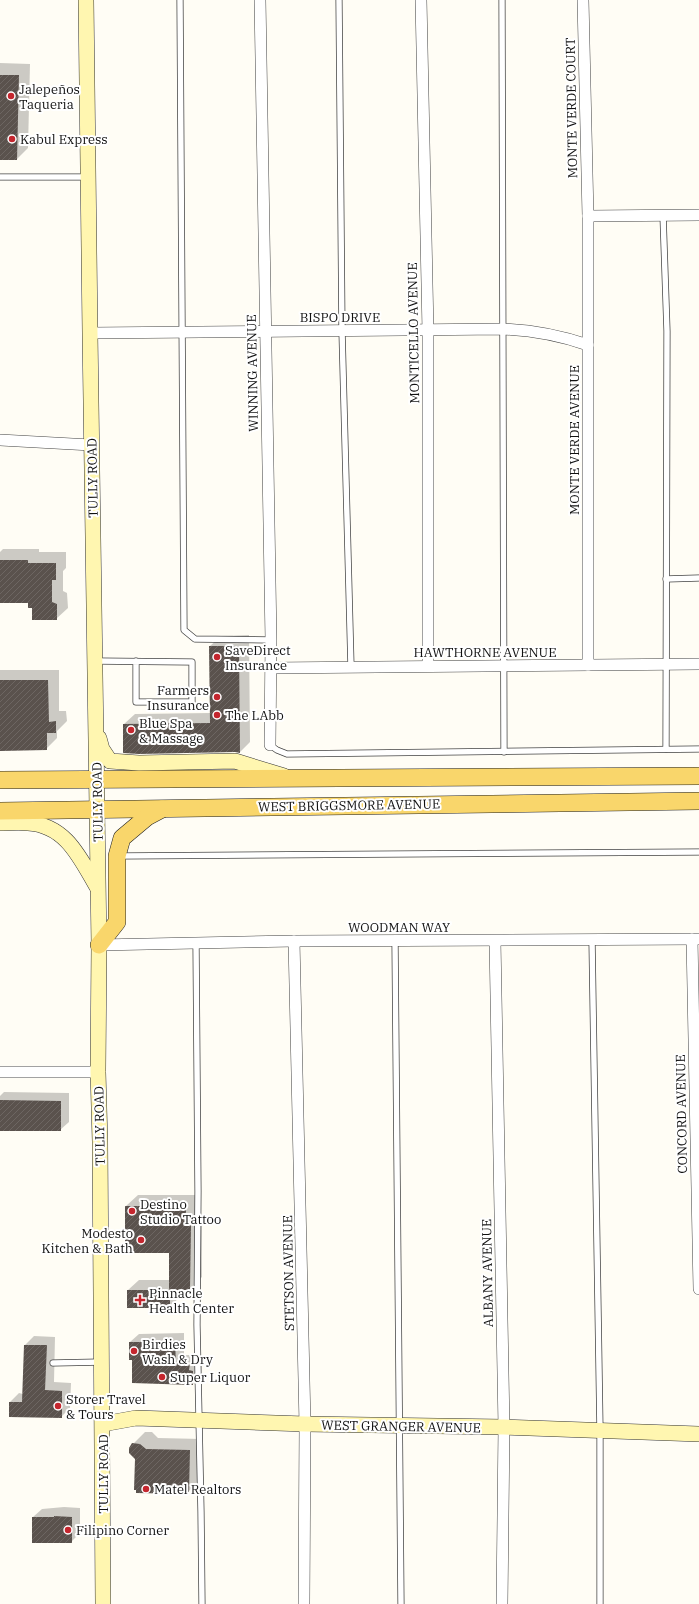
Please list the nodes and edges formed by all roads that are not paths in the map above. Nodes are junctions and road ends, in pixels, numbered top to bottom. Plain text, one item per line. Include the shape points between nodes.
1 (86, 0) edge
2 (180, 0) edge
3 (260, 0) edge
4 (339, 0) edge
5 (421, 0) edge
6 (502, 0) edge
7 (583, 0) edge
8 (0, 177) edge
9 (88, 177) junction
10 (663, 215) junction
11 (699, 215) edge
12 (588, 216) junction
13 (502, 329) junction
14 (266, 330) junction
15 (428, 330) junction
16 (342, 331) junction
17 (183, 332) junction
18 (90, 334) junction
19 (588, 345) junction
20 (0, 440) edge
21 (91, 445) junction
22 (699, 578) edge
23 (666, 579) junction
24 (271, 640) junction
25 (95, 661) junction
26 (136, 661) junction
27 (666, 664) junction
28 (699, 664) edge
29 (588, 665) junction
30 (350, 666) junction
31 (428, 666) junction
32 (503, 666) junction
33 (271, 668) junction
34 (96, 726) junction
35 (270, 745) joint
36 (666, 748) junction
37 (699, 749) edge
38 (504, 752) junction
39 (699, 776) edge
40 (290, 778) junction
41 (97, 779) junction
42 (0, 780) edge
43 (699, 801) edge
44 (97, 808) junction
45 (164, 808) junction
46 (0, 811) edge
47 (0, 823) edge
48 (699, 852) edge
49 (117, 856) junction
50 (98, 888) junction
51 (695, 939) edge
52 (592, 940) junction
53 (395, 941) junction
54 (495, 941) junction
55 (294, 942) junction
56 (196, 943) junction
57 (99, 945) junction
58 (0, 1072) edge
59 (98, 1072) junction
60 (699, 1289) edge
61 (102, 1362) junction
62 (54, 1363) dead end
63 (199, 1419) junction
64 (103, 1424) junction
65 (305, 1424) junction
66 (400, 1425) junction
67 (504, 1428) junction
68 (600, 1430) junction
69 (699, 1434) edge
70 (103, 1604) edge
71 (202, 1604) edge
72 (304, 1604) edge
73 (401, 1604) edge
74 (502, 1604) edge
75 (600, 1604) edge

1 - 9 main road, TULLY ROAD
2 - 17 lane
3 - 14 street, WINNING AVENUE
4 - 16 lane
5 - 15 street, MONTICELLO AVENUE
6 - 13 lane
7 - 12 street, MONTE VERDE COURT
8 - 9 lane
9 - 18 main road, TULLY ROAD
10 - 11 street
10 - 12 street
10 - 23 lane via 667,331
12 - 19 street, MONTE VERDE AVENUE
13 - 15 street, BISPO DRIVE
13 - 19 street, BISPO DRIVE via 563,336
13 - 32 lane
14 - 16 street, BISPO DRIVE
14 - 17 street, BISPO DRIVE
14 - 24 street, WINNING AVENUE
15 - 16 street, BISPO DRIVE
15 - 31 street, MONTICELLO AVENUE
16 - 30 lane
17 - 18 street, BISPO DRIVE
17 - 24 lane via 184,630 195,639
18 - 21 main road, TULLY ROAD
19 - 29 street, MONTE VERDE AVENUE
20 - 21 street
21 - 25 main road, TULLY ROAD
22 - 23 lane
23 - 27 lane
24 - 33 street, WINNING AVENUE
25 - 26 lane
25 - 34 main road, TULLY ROAD
26 - 26 lane via 192,662 192,702 136,702
27 - 28 street, HAWTHORNE AVENUE
27 - 29 street, HAWTHORNE AVENUE
27 - 36 lane
29 - 32 street, HAWTHORNE AVENUE
30 - 31 street, HAWTHORNE AVENUE
30 - 33 street, HAWTHORNE AVENUE
31 - 32 street, HAWTHORNE AVENUE
32 - 38 lane
33 - 35 street, WINNING AVENUE
34 - 40 main road via 102,749 110,761 235,761
34 - 41 main road, TULLY ROAD
35 - 38 lane via 287,754
36 - 37 lane
36 - 38 lane
39 - 40 main road, WEST BRIGGSMORE AVENUE
40 - 41 main road, WEST BRIGGSMORE AVENUE
41 - 42 main road, WEST BRIGGSMORE AVENUE
41 - 44 main road, TULLY ROAD
43 - 45 main road, WEST BRIGGSMORE AVENUE
44 - 45 main road, WEST BRIGGSMORE AVENUE
44 - 46 main road, WEST BRIGGSMORE AVENUE
44 - 50 main road, TULLY ROAD
45 - 49 main road via 147,817 122,838
47 - 50 main road via 29,823 66,838
48 - 49 lane
49 - 57 main road via 117,922
50 - 57 main road, TULLY ROAD
51 - 52 street, WOODMAN WAY
51 - 60 street, CONCORD AVENUE
52 - 54 street, WOODMAN WAY
52 - 68 lane
53 - 54 street, WOODMAN WAY
53 - 55 street, WOODMAN WAY
53 - 66 lane
54 - 67 street, ALBANY AVENUE
55 - 56 street, WOODMAN WAY
55 - 65 street, STETSON AVENUE
56 - 57 street, WOODMAN WAY
56 - 63 lane
57 - 59 main road, TULLY ROAD
58 - 59 street
59 - 61 main road, TULLY ROAD
61 - 62 lane
61 - 64 main road, TULLY ROAD
63 - 64 main road, WEST GRANGER AVENUE via 136,1418
63 - 65 main road, WEST GRANGER AVENUE
63 - 71 lane
64 - 70 main road, TULLY ROAD
65 - 66 main road, WEST GRANGER AVENUE
65 - 72 street, STETSON AVENUE
66 - 67 main road, WEST GRANGER AVENUE
66 - 73 lane
67 - 68 main road, WEST GRANGER AVENUE
67 - 74 street, ALBANY AVENUE
68 - 69 main road, WEST GRANGER AVENUE
68 - 75 lane

